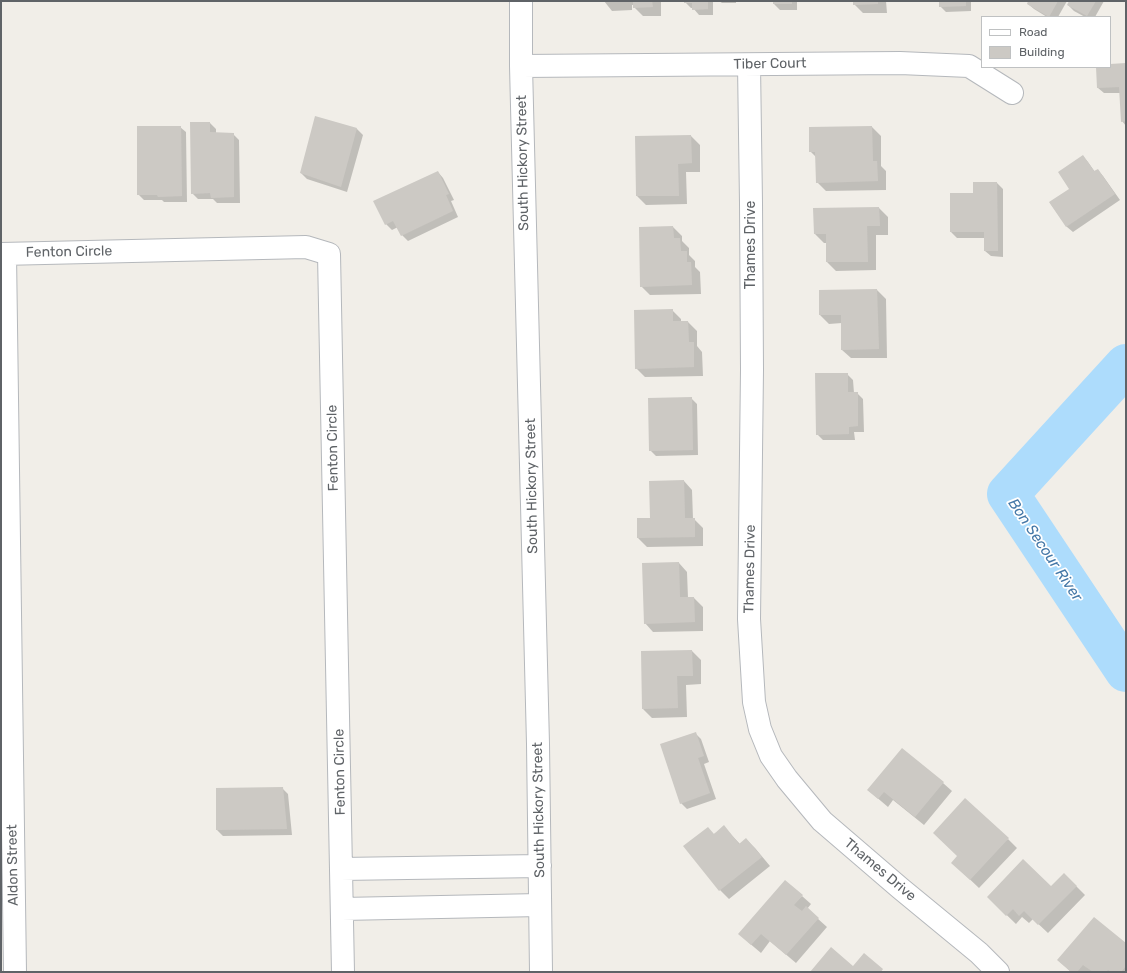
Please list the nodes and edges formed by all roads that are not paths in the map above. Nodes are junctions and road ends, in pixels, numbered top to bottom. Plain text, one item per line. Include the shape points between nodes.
1 (520, 1) edge
2 (749, 65) junction
3 (521, 66) junction
4 (1012, 93) dead end
5 (3, 254) edge
6 (540, 866) junction
7 (342, 869) junction
8 (540, 905) junction
9 (342, 909) junction
10 (15, 972) edge
11 (343, 972) edge
12 (541, 972) edge
13 (998, 972) edge

1 - 3 street, South Hickory Street
2 - 3 street, Tiber Court
2 - 4 street, Tiber Court via 900,63 969,66
2 - 13 street, Thames Drive via 752,370 749,619 754,702 760,729 771,756 822,821 979,953
3 - 6 street, South Hickory Street
5 - 7 street, Fenton Circle via 306,247 329,254
5 - 10 street, Aldon Street
6 - 7 street
6 - 8 street, South Hickory Street
7 - 9 street, Fenton Circle
8 - 9 street
8 - 12 street, South Hickory Street
9 - 11 street, Fenton Circle

